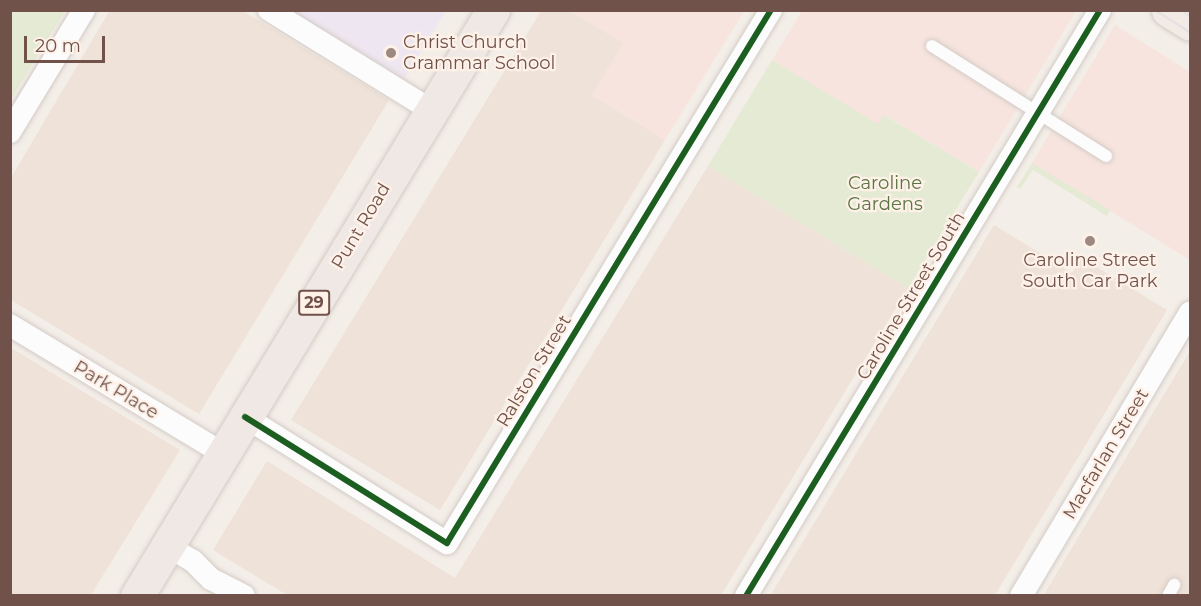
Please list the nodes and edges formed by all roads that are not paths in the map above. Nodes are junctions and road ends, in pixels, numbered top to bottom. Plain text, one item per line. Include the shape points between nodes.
1 (84, 10) edge
2 (268, 10) edge
3 (493, 10) edge
4 (771, 10) edge
5 (1100, 10) edge
6 (1168, 10) edge
7 (1191, 24) edge
8 (932, 46) dead end
9 (431, 110) junction
10 (1039, 114) junction
11 (10, 132) edge
12 (1106, 156) dead end
13 (1191, 313) edge
14 (10, 325) edge
15 (245, 417) junction
16 (222, 453) junction
17 (167, 546) junction
18 (137, 596) edge
19 (244, 596) edge
20 (746, 596) edge
21 (1021, 596) edge

1 - 11 street
2 - 9 street
3 - 9 highway, Punt Road / 29
4 - 15 street, Ralston Street via 447,543
5 - 10 street, Caroline Street South
6 - 7 main road
8 - 10 lane
9 - 15 highway, Punt Road / 29
10 - 12 lane
10 - 20 street, Caroline Street South
13 - 21 street, Macfarlan Street
14 - 16 street, Park Place
15 - 16 highway, Punt Road / 29
16 - 17 highway, Punt Road / 29
17 - 18 highway, Punt Road / 29
17 - 19 street via 193,561 211,579

